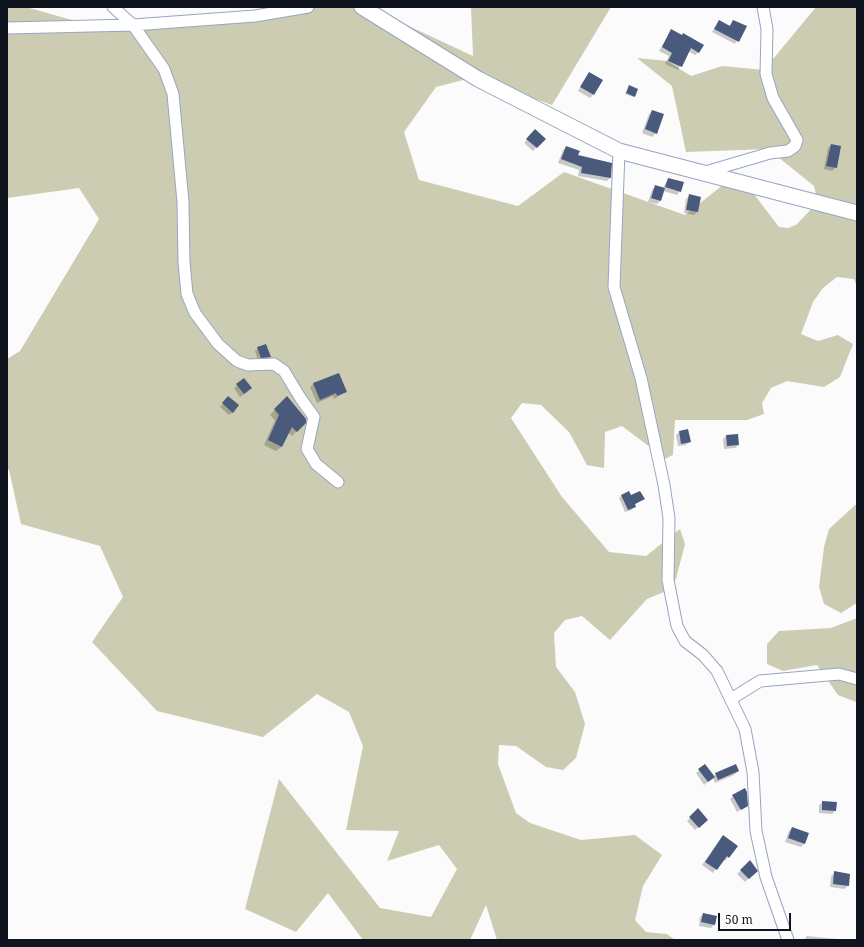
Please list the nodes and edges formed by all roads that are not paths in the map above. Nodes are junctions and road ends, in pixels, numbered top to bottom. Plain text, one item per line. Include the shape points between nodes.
1 (113, 7) edge
2 (308, 7) edge
3 (362, 7) edge
4 (763, 7) edge
5 (133, 25) junction
6 (7, 28) edge
7 (619, 151) junction
8 (702, 173) junction
9 (857, 213) edge
10 (338, 482) dead end
11 (857, 679) edge
12 (731, 699) junction
13 (788, 940) edge

1 - 5 street
2 - 5 street via 255,16
3 - 7 street via 478,79
4 - 8 street via 768,28 766,74 772,98 797,140 795,146 788,151
5 - 6 street
5 - 10 street via 164,69 173,94 183,202 187,294 195,313 218,344 237,361 248,365 274,364 284,371 314,417 307,450 316,464
7 - 8 street
7 - 12 street via 614,287 641,378 664,485 669,518 668,580 678,626 685,641 717,671
8 - 9 street
11 - 12 street via 839,674 760,681
12 - 13 street via 745,729 753,772 758,839 766,877

